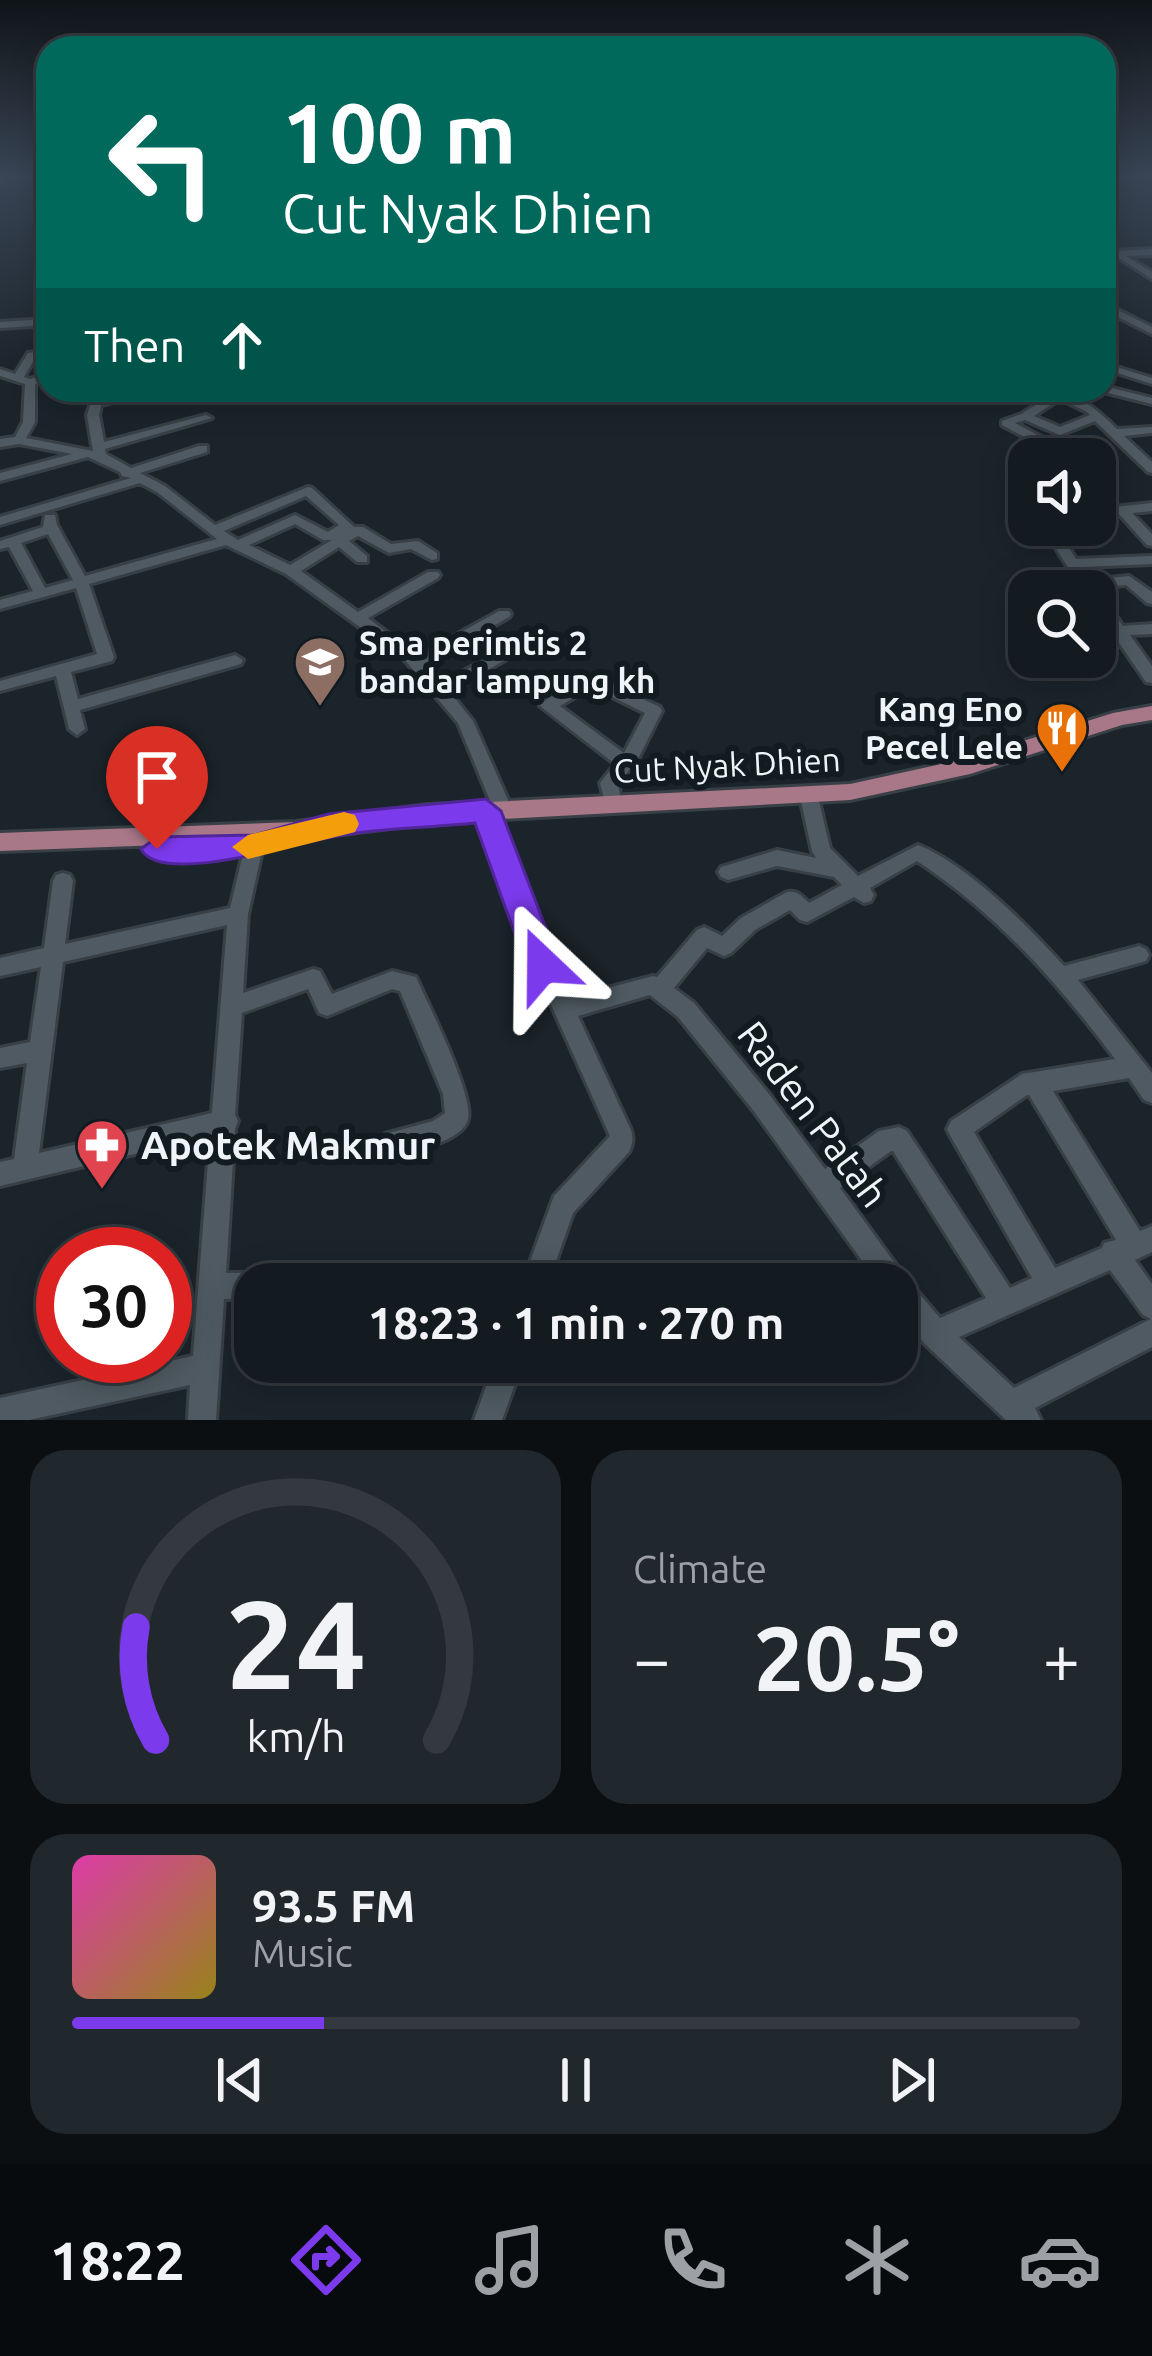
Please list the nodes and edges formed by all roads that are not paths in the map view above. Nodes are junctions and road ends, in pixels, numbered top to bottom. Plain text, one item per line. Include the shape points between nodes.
1 (1116, 251) edge
2 (1152, 252) edge
3 (1116, 254) edge
4 (1152, 276) edge
5 (1116, 312) edge
6 (1126, 317) junction
7 (1116, 318) edge
8 (36, 323) edge
9 (14, 324) junction
10 (0, 326) edge
11 (1149, 328) edge
12 (0, 342) edge
13 (36, 355) edge
14 (1116, 370) edge
15 (0, 372) edge
16 (36, 378) edge
17 (24, 380) junction
18 (1152, 381) edge
19 (1116, 392) edge
20 (1152, 401) edge
21 (98, 402) edge
22 (1042, 402) edge
23 (1072, 402) edge
24 (1130, 404) dead end
25 (1025, 416) junction
26 (1097, 416) junction
27 (206, 418) dead end
28 (0, 429) edge
29 (1151, 431) edge
30 (1113, 433) junction
31 (22, 434) junction
32 (1034, 438) edge
33 (0, 442) edge
34 (203, 448) dead end
35 (96, 452) junction
36 (1152, 469) edge
37 (133, 476) junction
38 (0, 478) edge
39 (1152, 507) edge
40 (49, 509) junction
41 (1121, 509) junction
42 (1116, 510) edge
43 (0, 521) edge
44 (52, 528) junction
45 (226, 539) junction
46 (340, 541) junction
47 (1152, 542) edge
48 (7, 543) edge
49 (1061, 546) edge
50 (432, 556) dead end
51 (362, 559) dead end
52 (1152, 560) edge
53 (1071, 563) junction
54 (1076, 570) edge
55 (291, 571) junction
56 (433, 575) dead end
57 (81, 581) junction
58 (1116, 584) edge
59 (41, 595) junction
60 (1152, 600) edge
61 (0, 605) edge
62 (504, 614) dead end
63 (356, 619) junction
64 (1116, 624) edge
65 (1152, 629) edge
66 (1122, 631) junction
67 (526, 643) dead end
68 (235, 660) dead end
69 (417, 663) junction
70 (62, 669) junction
71 (1152, 678) edge
72 (0, 686) edge
73 (438, 692) junction
74 (71, 707) junction
75 (1152, 713) edge
76 (77, 729) dead end
77 (626, 763) junction
78 (809, 796) junction
79 (613, 805) junction
80 (494, 810) junction
81 (255, 840) junction
82 (0, 842) edge
83 (30, 847) junction
84 (0, 853) edge
85 (838, 870) junction
86 (728, 872) dead end
87 (63, 881) dead end
88 (861, 892) junction
89 (238, 914) junction
90 (1138, 955) dead end
91 (53, 956) junction
92 (0, 968) edge
93 (1060, 976) junction
94 (663, 991) junction
95 (232, 1006) junction
96 (563, 1010) junction
97 (42, 1050) junction
98 (0, 1058) edge
99 (1135, 1066) junction
100 (1035, 1083) junction
101 (1152, 1092) edge
102 (226, 1120) junction
103 (393, 1142) dead end
104 (25, 1164) junction
105 (0, 1174) edge
106 (824, 1185) junction
107 (1132, 1245) edge
108 (542, 1263) edge
109 (880, 1263) edge
110 (1048, 1282) junction
111 (213, 1286) junction
112 (234, 1286) edge
113 (1004, 1302) junction
114 (1152, 1306) edge
115 (918, 1313) edge
116 (1152, 1332) edge
117 (935, 1334) junction
118 (207, 1367) junction
119 (501, 1383) edge
120 (0, 1412) edge
121 (1019, 1412) edge
122 (202, 1420) edge
123 (488, 1420) edge

1 - 2 street
3 - 4 street
5 - 6 street
6 - 7 street
6 - 11 street
8 - 9 street
9 - 10 street
9 - 12 street
13 - 17 street
14 - 18 street
15 - 17 street
16 - 17 street
17 - 31 street
19 - 20 street
21 - 35 street
22 - 25 street
23 - 26 street
24 - 29 street
25 - 26 street via 1060,431
25 - 32 street via 1006,423
26 - 30 street
27 - 35 street
28 - 31 street
29 - 30 street
30 - 36 street
31 - 33 street
31 - 35 street
34 - 37 street
35 - 37 street
35 - 38 street
37 - 40 street
37 - 45 street
39 - 41 street
40 - 43 street
40 - 44 street
41 - 42 street
41 - 47 street
44 - 48 street
44 - 57 street
45 - 45 street via 295,519 328,537 348,526 308,490
45 - 55 street
45 - 57 street
46 - 50 street via 361,530 389,549 413,544
46 - 51 street
46 - 55 street
48 - 59 street
49 - 53 street
52 - 53 street
53 - 54 street
55 - 63 street
56 - 63 street
57 - 59 street
57 - 70 street via 106,657
58 - 60 street via 1129,580
59 - 61 street
62 - 69 street
63 - 69 street
64 - 66 street
65 - 66 street
66 - 71 street
67 - 73 street
68 - 74 street
69 - 73 street
70 - 72 street
70 - 74 street
73 - 80 street via 476,740
74 - 76 street
75 - 78 main road, Cut Nyak Dhien via 950,771
77 - 77 street via 654,714 649,705 591,680 548,706
77 - 79 street via 609,783
78 - 79 main road, Cut Nyak Dhien
78 - 85 street via 817,842
79 - 80 main road, Cut Nyak Dhien
80 - 81 main road, Cut Nyak Dhien
80 - 96 street via 528,931
81 - 83 main road, Cut Nyak Dhien
81 - 89 street
82 - 83 main road
83 - 84 main road
85 - 86 street via 777,858
85 - 88 street
87 - 91 street
88 - 93 street via 918,852
88 - 94 street via 807,914 792,899 724,946 704,935 674,965
89 - 91 street
89 - 95 street
90 - 93 street
91 - 92 street
91 - 97 street
93 - 99 street
94 - 96 street via 641,987
94 - 106 street, Raden Patah
95 - 102 street
95 - 103 street via 313,978 327,1006 392,980 408,984 455,1094 457,1118 439,1132
96 - 108 street via 622,1140 563,1205
97 - 98 street
97 - 104 street
99 - 100 street
99 - 101 street
100 - 107 street
100 - 110 street via 1013,1088 963,1124 959,1136
102 - 104 street
102 - 111 street
104 - 105 street
106 - 109 street, Raden Patah
106 - 113 street via 887,1139 899,1139
107 - 110 street
107 - 114 street
110 - 113 street
111 - 112 street
111 - 118 street
113 - 117 street
115 - 117 street, Raden Patah
116 - 121 street
117 - 121 street, Raden Patah
118 - 120 street
118 - 122 street
119 - 123 street

